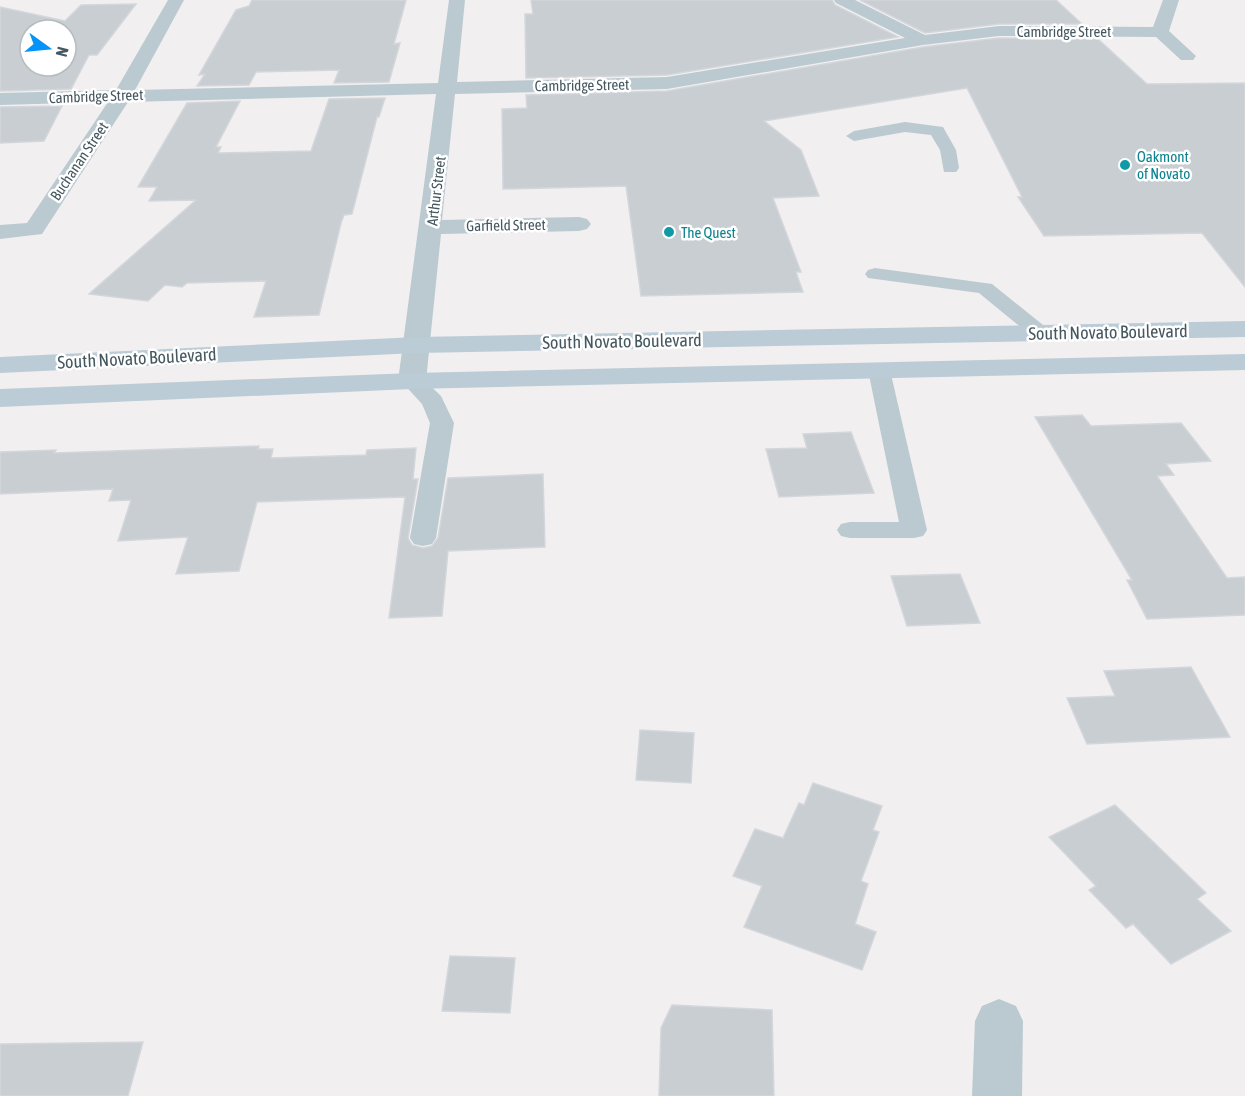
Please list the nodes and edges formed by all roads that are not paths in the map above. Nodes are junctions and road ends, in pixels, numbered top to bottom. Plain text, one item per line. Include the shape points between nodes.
1 (176, 0) edge
2 (457, 0) edge
3 (842, 0) edge
4 (1171, 0) edge
5 (1160, 32) junction
6 (923, 40) junction
7 (1187, 56) dead end
8 (448, 87) junction
9 (123, 94) junction
10 (0, 99) edge
11 (854, 136) dead end
12 (950, 168) dead end
13 (579, 224) dead end
14 (432, 227) junction
15 (0, 232) edge
16 (875, 274) dead end
17 (1245, 329) edge
18 (1042, 333) junction
19 (417, 345) junction
20 (1245, 362) edge
21 (0, 365) edge
22 (879, 370) junction
23 (412, 381) junction
24 (0, 398) edge
25 (850, 530) dead end
26 (423, 538) dead end
27 (999, 1021) dead end
28 (997, 1096) edge

1 - 9 street, Buchanan Street
2 - 8 street, Arthur Street
3 - 6 street
4 - 5 street
5 - 6 street, Cambridge Street via 999,31
5 - 7 street
6 - 8 street, Cambridge Street via 668,83
8 - 9 street, Cambridge Street
8 - 14 street, Arthur Street
9 - 10 street, Cambridge Street
9 - 15 street, Buchanan Street via 34,229
11 - 12 lane via 906,127 937,131 948,150
13 - 14 street, Garfield Street
14 - 19 street, Arthur Street
16 - 18 lane via 985,288
17 - 18 main road, South Novato Boulevard
18 - 19 main road, South Novato Boulevard
19 - 21 main road, South Novato Boulevard
19 - 23 street, Arthur Street
20 - 22 main road, South Novato Boulevard
22 - 23 main road, South Novato Boulevard
22 - 25 lane via 914,530
23 - 24 main road, South Novato Boulevard
23 - 26 lane via 433,401 442,423
27 - 28 street

